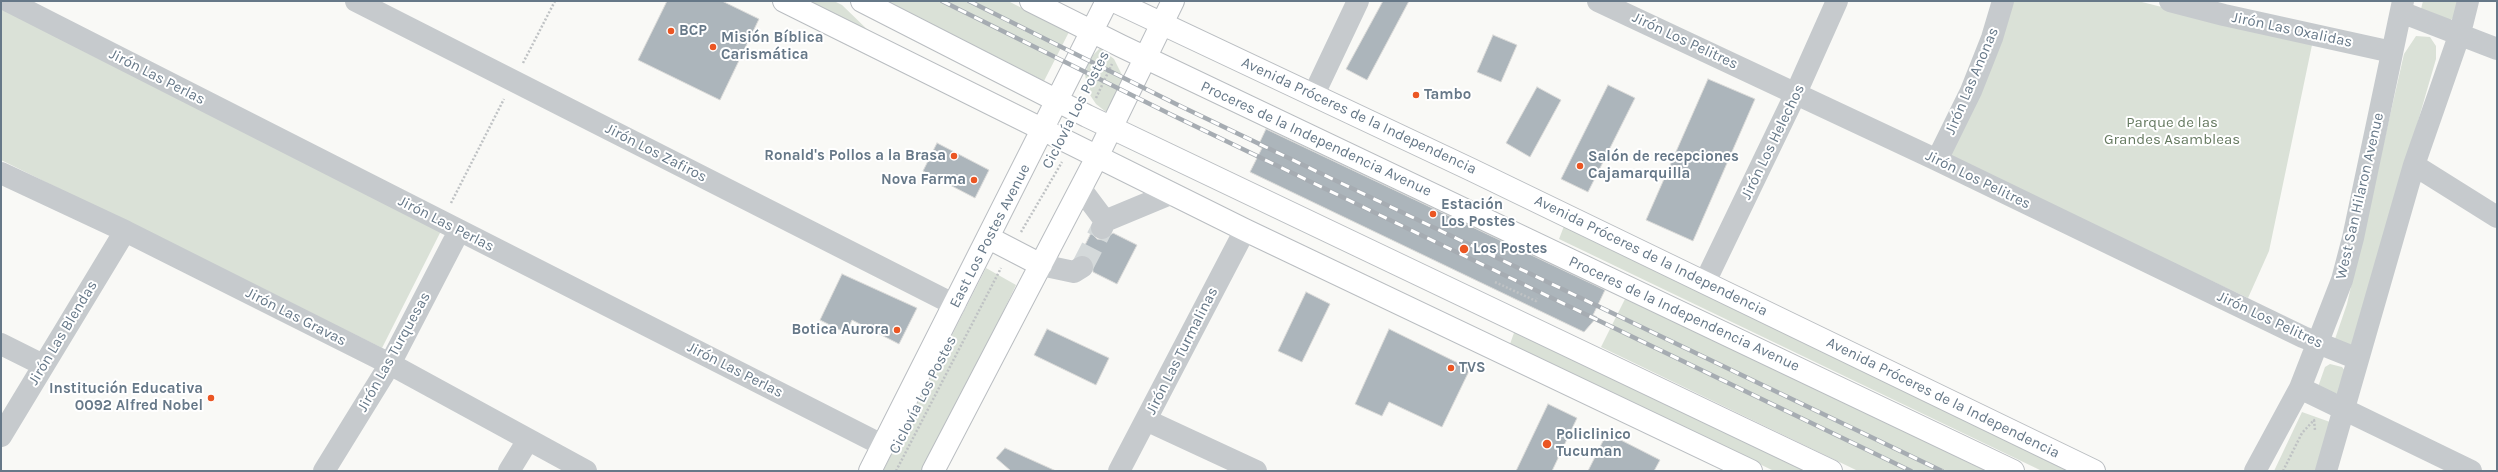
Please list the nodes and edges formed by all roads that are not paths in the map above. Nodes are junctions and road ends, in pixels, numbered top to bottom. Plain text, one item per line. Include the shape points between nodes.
1 (8, 1) edge
2 (356, 1) edge
3 (784, 1) edge
4 (862, 1) edge
5 (1031, 1) edge
6 (1107, 1) edge
7 (1114, 1) edge
8 (1173, 1) edge
9 (1358, 1) edge
10 (1598, 1) edge
11 (1837, 1) edge
12 (2003, 1) edge
13 (2170, 1) edge
14 (2468, 1) edge
15 (2402, 6) edge
16 (1163, 24) junction
17 (1092, 32) junction
18 (2460, 33) junction
19 (2497, 49) edge
20 (2392, 52) junction
21 (1147, 58) junction
22 (1796, 93) junction
23 (1314, 94) junction
24 (1058, 101) junction
25 (1111, 128) junction
26 (1043, 131) junction
27 (1097, 157) junction
28 (1937, 160) junction
29 (2414, 165) junction
30 (1, 173) edge
31 (1081, 189) junction
32 (1170, 194) junction
33 (2497, 217) edge
34 (450, 226) junction
35 (1244, 230) junction
36 (125, 231) junction
37 (989, 238) junction
38 (1041, 265) junction
39 (1082, 267) dead end
40 (1705, 282) junction
41 (955, 305) junction
42 (2318, 343) junction
43 (1, 344) edge
44 (2358, 358) junction
45 (390, 364) junction
46 (44, 365) junction
47 (2300, 388) junction
48 (2344, 408) junction
49 (1146, 420) junction
50 (1, 436) edge
51 (528, 440) junction
52 (884, 446) junction
53 (324, 471) edge
54 (509, 471) edge
55 (586, 471) edge
56 (870, 471) edge
57 (933, 471) edge
58 (1118, 471) edge
59 (1256, 471) edge
60 (1751, 471) edge
61 (1831, 471) edge
62 (2013, 471) edge
63 (2094, 471) edge
64 (2255, 471) edge
65 (2326, 471) edge
66 (2471, 471) edge

1 - 34 street, Jirón Las Perlas
2 - 41 street, Jirón Los Zafiros
3 - 26 main road
4 - 24 main road
5 - 17 main road, Proceres de la Independencia Avenue
6 - 17 main road, East Los Postes Avenue
7 - 16 main road
8 - 16 main road
9 - 23 street
10 - 22 street, Jirón Los Pelitres
11 - 22 street, Jirón Los Helechos
12 - 28 street, Jirón Las Anonas via 1992,38 1971,91
13 - 20 street, Jirón Las Oxalidas
14 - 18 street
15 - 18 street
15 - 20 street, West San Hilaron Avenue
16 - 21 main road
16 - 23 main road, Avenida Próceres de la Independencia
17 - 21 main road, Proceres de la Independencia Avenue
17 - 24 main road, East Los Postes Avenue
18 - 19 street
18 - 29 street
20 - 42 street, West San Hilaron Avenue via 2353,238 2342,280
21 - 25 main road
21 - 62 main road, Proceres de la Independencia Avenue
22 - 28 street, Jirón Los Pelitres
22 - 40 street, Jirón Los Helechos
23 - 40 main road, Avenida Próceres de la Independencia
24 - 25 main road
24 - 26 main road, East Los Postes Avenue
25 - 27 main road
25 - 61 main road
26 - 27 main road
26 - 37 main road, East Los Postes Avenue
27 - 31 main road
27 - 32 main road
28 - 42 street, Jirón Los Pelitres
29 - 33 street
29 - 44 street
30 - 36 street, Jirón Las Gravas
31 - 32 street via 1104,225
31 - 38 main road
32 - 35 main road
34 - 45 street, Jirón Las Turquesas
34 - 52 street, Jirón Las Perlas
35 - 49 street, Jirón Las Turmalinas
35 - 60 main road
36 - 45 street, Jirón Las Gravas
36 - 46 street, Jirón Las Blendas
37 - 38 main road
37 - 41 main road, East Los Postes Avenue
38 - 39 street via 1074,272
38 - 57 main road
40 - 63 main road, Avenida Próceres de la Independencia
41 - 52 main road, East Los Postes Avenue
42 - 44 street, Jirón Los Pelitres
42 - 47 street, West San Hilaron Avenue
43 - 46 street
44 - 48 street
45 - 51 street, Jirón Las Gravas
45 - 53 street, Jirón Las Turquesas
46 - 50 street, Jirón Las Blendas
47 - 48 street
47 - 64 street, West San Hilaron Avenue
48 - 65 street
48 - 66 street
49 - 58 street, Jirón Las Turmalinas
49 - 59 street
51 - 54 street
51 - 55 street, Jirón Las Gravas
52 - 56 main road, East Los Postes Avenue

